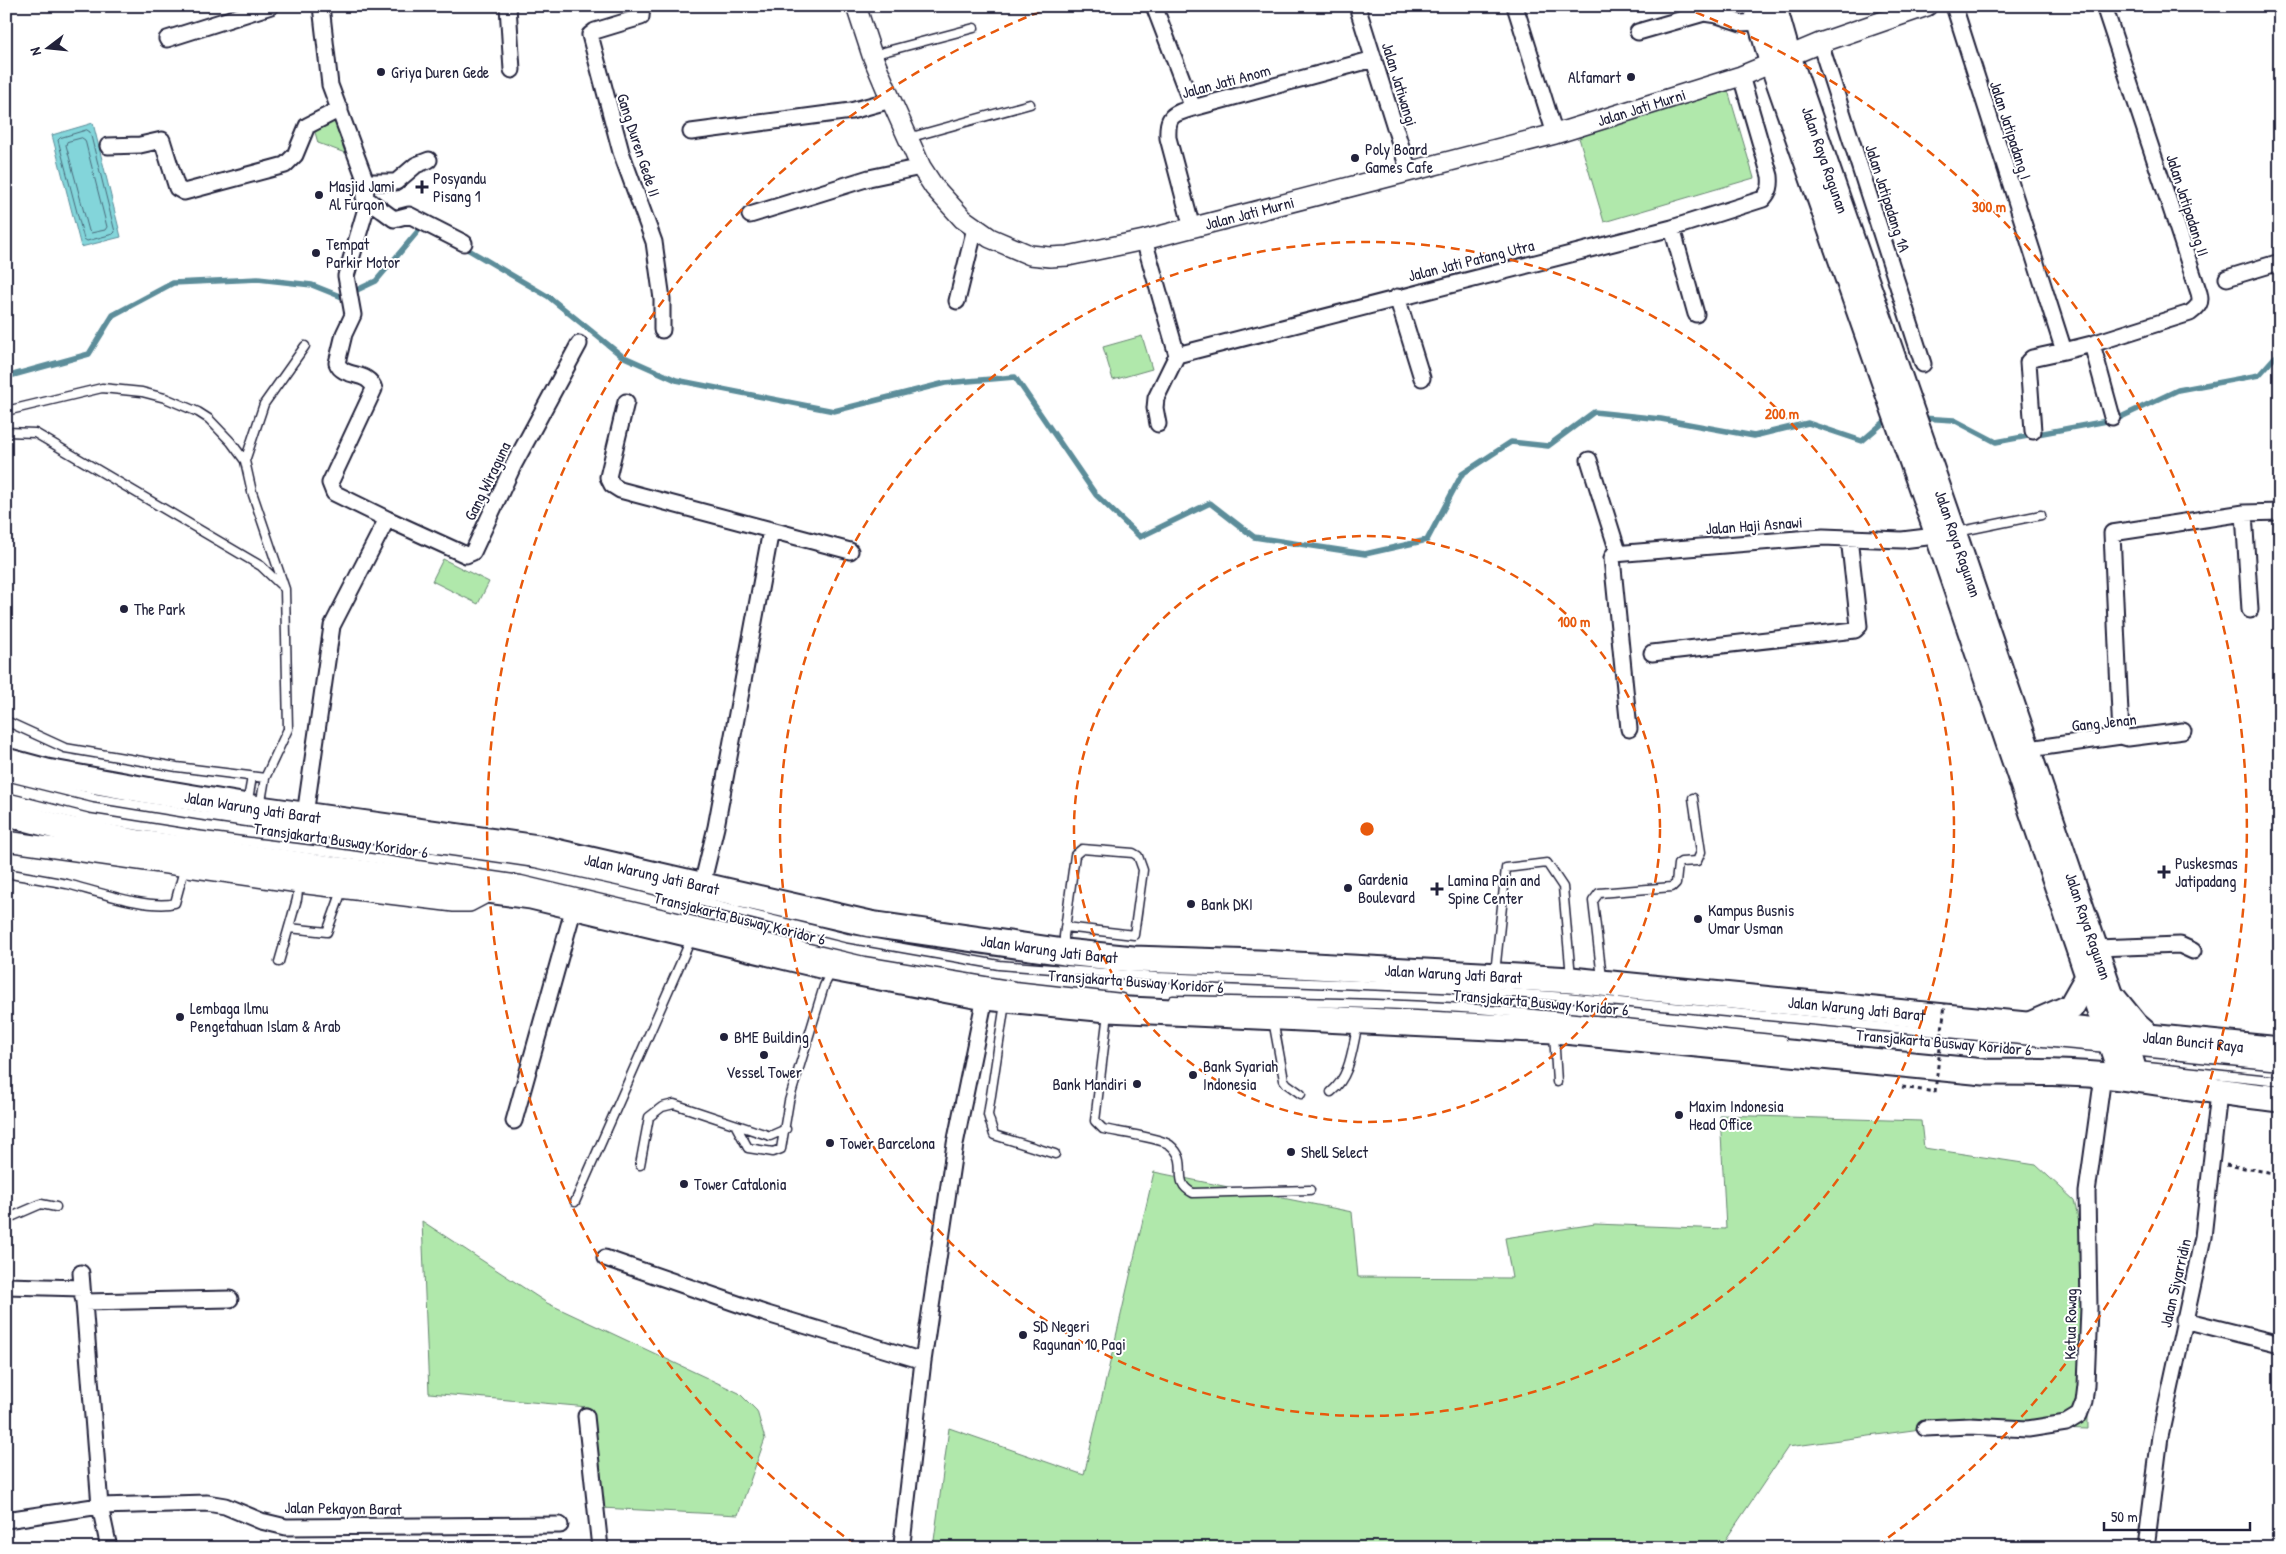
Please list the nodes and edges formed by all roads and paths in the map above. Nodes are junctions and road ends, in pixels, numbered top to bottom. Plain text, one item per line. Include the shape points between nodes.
1 (271, 6) edge
2 (321, 6) edge
3 (508, 6) edge
4 (642, 6) edge
5 (856, 6) edge
6 (1154, 6) edge
7 (1357, 6) edge
8 (1515, 6) edge
9 (1927, 6) edge
10 (1954, 6) edge
11 (2104, 6) edge
12 (1763, 12) edge
13 (974, 28) dead end
14 (1638, 32) dead end
15 (167, 39) dead end
16 (1820, 43) junction
17 (872, 55) junction
18 (1374, 59) junction
19 (1780, 59) junction
20 (512, 70) dead end
21 (1741, 76) junction
22 (892, 100) junction
23 (1030, 104) dead end
24 (1193, 108) junction
25 (340, 109) junction
26 (691, 132) dead end
27 (1555, 134) junction
28 (908, 138) junction
29 (108, 146) dead end
30 (429, 160) dead end
31 (921, 167) junction
32 (1409, 172) junction
33 (365, 189) junction
34 (750, 215) dead end
35 (975, 228) junction
36 (1192, 228) junction
37 (1672, 228) junction
38 (1144, 240) junction
39 (464, 243) dead end
40 (2280, 262) edge
41 (2226, 278) dead end
42 (1397, 297) junction
43 (957, 301) dead end
44 (1696, 314) dead end
45 (662, 330) dead end
46 (579, 344) dead end
47 (2092, 344) junction
48 (305, 346) dead end
49 (2064, 350) junction
50 (1177, 355) junction
51 (1923, 364) dead end
52 (1422, 378) dead end
53 (626, 402) dead end
54 (6, 410) edge
55 (2112, 417) dead end
56 (1158, 424) dead end
57 (2033, 431) dead end
58 (6, 432) edge
59 (1589, 460) dead end
60 (245, 461) junction
61 (2280, 512) edge
62 (2244, 513) junction
63 (2041, 515) dead end
64 (387, 519) junction
65 (771, 530) junction
66 (1946, 534) junction
67 (1849, 538) junction
68 (850, 551) dead end
69 (1615, 555) junction
70 (285, 589) junction
71 (2250, 610) dead end
72 (1984, 645) junction
73 (1652, 653) dead end
74 (6, 722) edge
75 (1629, 729) dead end
76 (2183, 731) dead end
77 (2121, 736) junction
78 (2029, 749) junction
79 (6, 761) edge
80 (6, 776) edge
81 (252, 777) junction
82 (265, 778) junction
83 (6, 797) edge
84 (1692, 798) dead end
85 (253, 808) junction
86 (6, 814) edge
87 (305, 815) junction
88 (6, 841) edge
89 (185, 866) junction
90 (6, 874) edge
91 (299, 883) junction
92 (702, 885) junction
93 (343, 888) junction
94 (488, 892) junction
95 (574, 907) junction
96 (1066, 927) junction
97 (289, 928) junction
98 (692, 935) junction
99 (1134, 948) junction
100 (2096, 948) junction
101 (2193, 951) dead end
102 (1064, 952) junction
103 (279, 962) dead end
104 (833, 968) junction
105 (1495, 975) junction
106 (2088, 977) junction
107 (1571, 980) junction
108 (1602, 982) junction
109 (995, 998) junction
110 (2113, 998) junction
111 (1163, 1000) dead end
112 (1119, 1003) junction
113 (1945, 1004) dead end
114 (1272, 1016) junction
115 (1359, 1019) junction
116 (2029, 1025) junction
117 (1554, 1030) junction
118 (2150, 1038) junction
119 (1794, 1041) dead end
120 (2280, 1050) edge
121 (2119, 1060) junction
122 (2015, 1063) dead end
123 (2058, 1064) dead end
124 (2280, 1066) edge
125 (2280, 1081) edge
126 (1557, 1082) dead end
127 (1330, 1092) dead end
128 (1935, 1092) dead end
129 (2219, 1093) junction
130 (1301, 1094) dead end
131 (2280, 1099) edge
132 (514, 1121) dead end
133 (736, 1126) junction
134 (786, 1129) junction
135 (1056, 1154) dead end
136 (2213, 1163) junction
137 (640, 1165) dead end
138 (2280, 1174) edge
139 (1310, 1190) dead end
140 (575, 1202) dead end
141 (56, 1207) dead end
142 (6, 1217) edge
143 (605, 1258) dead end
144 (81, 1273) dead end
145 (6, 1286) edge
146 (83, 1295) junction
147 (230, 1299) dead end
148 (2184, 1320) junction
149 (2280, 1344) edge
150 (923, 1361) junction
151 (586, 1416) dead end
152 (1925, 1428) dead end
153 (100, 1506) junction
154 (6, 1520) edge
155 (560, 1526) dead end
156 (902, 1543) dead end
157 (109, 1548) edge
158 (600, 1548) edge
159 (2146, 1548) edge

1 - 15 street
2 - 25 street via 330,85
3 - 20 street
4 - 45 street, Gang Duren Gede II via 641,17 590,35 621,152 654,242 662,300
5 - 17 street, Jalan Jati Murni
6 - 24 street
7 - 18 street, Jalan Jatiwangi
8 - 27 street
9 - 16 street, Jalan Jati Murni
10 - 49 street, Jalan Jatipadang I
11 - 47 street, Jalan Jatipadang II via 2201,298 2199,306 2190,313
12 - 14 street via 1741,23 1704,13
12 - 19 main road, Jalan Raya Ragunan
13 - 17 lane
16 - 19 street, Jalan Jati Murni
16 - 51 street, Jalan Jatipadang 1A
17 - 22 street, Jalan Jati Murni
18 - 24 street, Jalan Jati Anom
18 - 32 street, Jalan Jatiwangi
19 - 21 street, Jalan Jati Murni
19 - 66 main road, Jalan Raya Ragunan
21 - 27 street, Jalan Jati Murni
21 - 37 street, Jalan Jati Patang Utra via 1770,176 1769,192 1763,199
22 - 26 street via 851,111
22 - 28 street, Jalan Jati Murni
23 - 28 lane
24 - 36 street, Jalan Jati Anom via 1175,114 1168,124 1168,138
25 - 29 street via 307,126 295,155 285,165 184,192 177,188 162,140 140,145
25 - 33 street
27 - 32 street, Jalan Jati Murni
28 - 31 street, Jalan Jati Murni
30 - 33 street via 416,165 396,182
31 - 34 street via 869,178
31 - 35 street, Jalan Jati Murni via 944,200
32 - 36 street, Jalan Jati Murni
33 - 39 street via 394,219 409,215
33 - 64 street, Gang Wiraguna via 365,212 346,276 353,314 337,363 342,370 371,381 374,389 330,482 334,493
35 - 38 street, Jalan Jati Murni via 1016,250 1050,257
35 - 43 street
36 - 38 street, Jalan Jati Murni
37 - 42 street, Jalan Jati Patang Utra
37 - 44 street
38 - 50 street
40 - 41 street
42 - 50 street, Jalan Jati Patang Utra
42 - 52 street
46 - 64 street, Gang Wiraguna via 513,466 473,552 466,555
47 - 49 street
47 - 55 street
48 - 60 lane via 264,404
49 - 57 street via 2032,358 2028,362
50 - 56 street via 1156,398
53 - 65 street via 608,477 612,485 620,490
54 - 60 lane via 102,388 142,392 165,398 209,419
58 - 70 lane via 35,433 261,566
59 - 69 street
60 - 70 lane via 252,492
61 - 62 street
62 - 71 street
62 - 77 street via 2112,533
63 - 66 lane
64 - 87 street via 332,626
65 - 68 street
65 - 92 street via 718,817
66 - 67 street, Jalan Haji Asnawi via 1902,540
66 - 72 main road, Jalan Raya Ragunan
67 - 69 street, Jalan Haji Asnawi via 1823,537
67 - 73 street via 1859,626 1855,630
69 - 75 street
70 - 82 lane via 288,728
72 - 78 main road, Jalan Raya Ragunan
72 - 106 main road, Jalan Raya Ragunan
74 - 81 lane via 65,748
76 - 77 street, Gang Jenan via 2128,738
77 - 78 street, Gang Jenan
78 - 100 main road, Jalan Raya Ragunan
79 - 85 main road, Jalan Warung Jati Barat via 46,772
80 - 121 lane, Transjakarta Busway Koridor 6 via 94,798 535,863 846,938 998,965 1156,978 1441,988 1557,996
81 - 82 lane
81 - 85 lane
82 - 85 lane
83 - 112 lane, Transjakarta Busway Koridor 6 via 89,818 520,880 864,961
84 - 108 lane via 1701,852 1696,861 1678,864 1676,883 1672,887 1599,893 1595,896
85 - 87 main road, Jalan Warung Jati Barat
86 - 94 main road via 139,843
87 - 92 main road, Jalan Warung Jati Barat via 538,848
88 - 89 street
89 - 90 lane via 175,903 167,905
89 - 91 street
91 - 93 street
91 - 97 lane
92 - 102 main road, Jalan Warung Jati Barat via 870,924
93 - 94 street via 454,902 469,902
93 - 97 lane via 327,932
94 - 95 main road via 531,896
95 - 98 main road
95 - 132 street
96 - 99 lane
96 - 99 lane via 1078,851 1133,853 1138,856 1143,870
96 - 102 lane
97 - 103 lane
98 - 104 main road
98 - 140 lane
99 - 102 main road, Jalan Warung Jati Barat
99 - 105 main road, Jalan Warung Jati Barat via 1258,962
100 - 101 street via 2180,945
100 - 110 main road, Jalan Raya Ragunan
104 - 109 main road
104 - 134 lane via 824,986 789,1101
105 - 107 main road, Jalan Warung Jati Barat
105 - 107 lane via 1506,868 1547,863 1563,887
106 - 116 main road via 2071,1007
106 - 121 main road, Jalan Raya Ragunan
107 - 108 main road, Jalan Warung Jati Barat
108 - 116 main road, Jalan Warung Jati Barat
109 - 112 main road
109 - 135 lane via 988,1115 994,1135
109 - 150 street via 955,1144
110 - 118 main road via 2134,1025
110 - 121 main road, Jalan Raya Ragunan
111 - 119 lane, Transjakarta Busway Koridor 6 via 1475,1009
112 - 114 main road
112 - 139 lane via 1095,1121 1098,1126 1168,1143 1182,1160 1181,1182 1193,1193
113 - 128 path, bridge
114 - 115 main road
114 - 130 lane via 1284,1080
115 - 117 main road
115 - 127 lane via 1347,1072
116 - 121 main road, Jalan Warung Jati Barat
117 - 121 main road via 1984,1072
117 - 126 lane
118 - 120 main road, Jalan Buncit Raya
118 - 121 main road, Jalan Buncit Raya
121 - 124 lane, Transjakarta Busway Koridor 6
121 - 125 lane, Transjakarta Busway Koridor 6
121 - 129 main road
121 - 152 street, Ketua Rowag via 2087,1192 2089,1308 2084,1402 2079,1415 2066,1423 2028,1429
122 - 123 lane, Transjakarta Busway Koridor 6
129 - 131 main road
129 - 136 street, Jalan Siyarridin
133 - 134 lane via 770,1136
133 - 134 lane via 748,1148 772,1152 781,1149
133 - 137 lane via 674,1104 662,1107 650,1117
136 - 138 path
136 - 148 street, Jalan Siyarridin via 2203,1237
141 - 142 lane via 41,1204
143 - 150 street via 764,1313
144 - 146 street
145 - 146 street
146 - 147 street
146 - 153 street
148 - 149 street
148 - 159 street, Jalan Siyarridin via 2160,1436
150 - 156 street
151 - 158 street
153 - 154 street, Jalan Pekayon Barat
153 - 155 street, Jalan Pekayon Barat via 207,1503 286,1527
153 - 157 street

